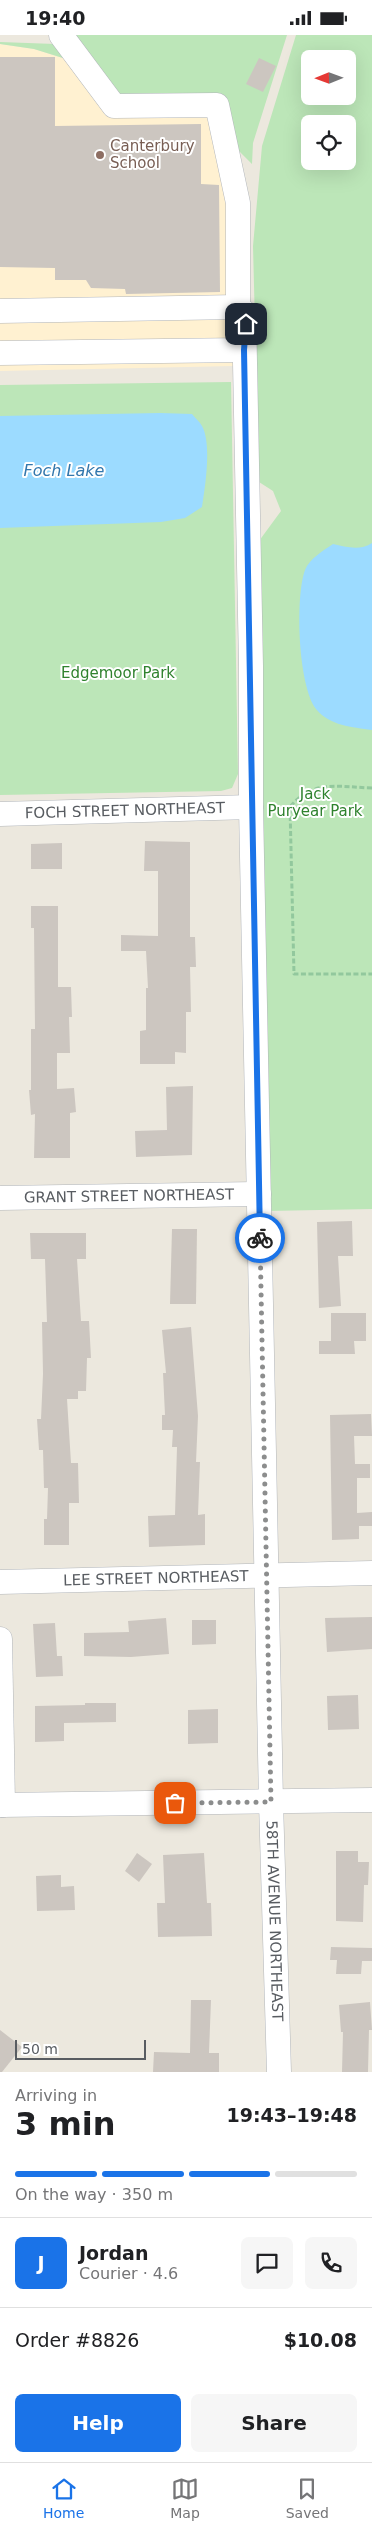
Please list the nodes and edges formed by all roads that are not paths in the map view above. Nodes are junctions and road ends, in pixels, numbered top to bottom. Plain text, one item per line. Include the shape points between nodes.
1 (61, 35) edge
2 (236, 307) junction
3 (0, 311) edge
4 (244, 350) junction
5 (0, 353) edge
6 (251, 807) junction
7 (0, 814) edge
8 (259, 1194) junction
9 (0, 1198) edge
10 (372, 1573) edge
11 (266, 1575) junction
12 (0, 1582) edge
13 (0, 1639) edge
14 (372, 1800) edge
15 (271, 1802) junction
16 (2, 1805) edge
17 (279, 2072) edge

1 - 2 street, 58TH AVENUE NORTHEAST via 114,106 217,105 238,203
2 - 3 street
2 - 4 street, 58TH AVENUE NORTHEAST via 244,312
4 - 5 street
4 - 6 street, 58TH AVENUE NORTHEAST
6 - 7 street, FOCH STREET NORTHEAST
6 - 8 street, 58TH AVENUE NORTHEAST
8 - 9 street, GRANT STREET NORTHEAST
8 - 11 street, 58TH AVENUE NORTHEAST
10 - 11 street, LEE STREET NORTHEAST
11 - 12 street, LEE STREET NORTHEAST
11 - 15 street, 58TH AVENUE NORTHEAST
13 - 16 street
14 - 15 street
15 - 16 street
15 - 17 street, 58TH AVENUE NORTHEAST

